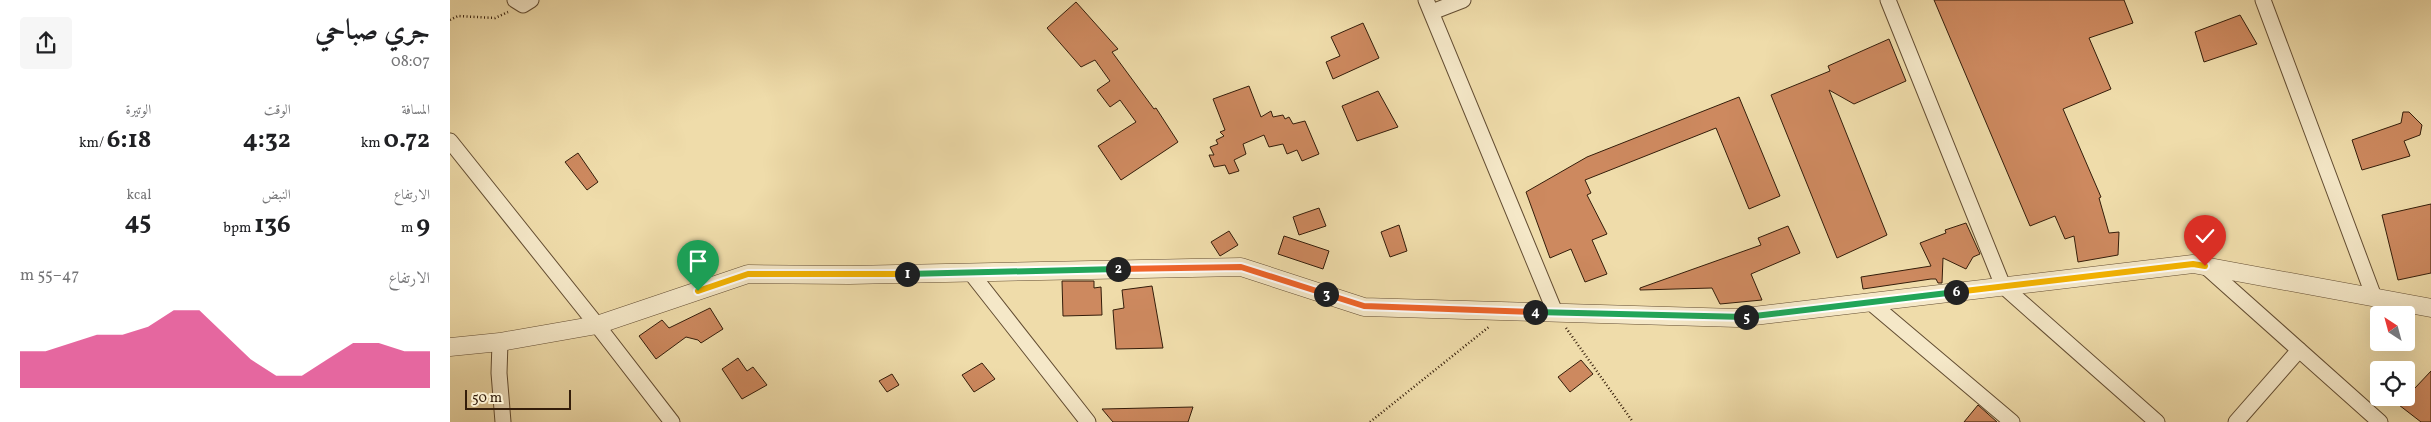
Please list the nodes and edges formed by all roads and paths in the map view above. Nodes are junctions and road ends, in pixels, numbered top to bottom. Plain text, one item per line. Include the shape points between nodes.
1 (1463, 0) edge
2 (1888, 0) edge
3 (2263, 0) edge
4 (523, 2) edge
5 (1429, 6) edge
6 (450, 20) edge
7 (450, 141) edge
8 (2205, 266) junction
9 (971, 273) junction
10 (2003, 286) junction
11 (2374, 297) junction
12 (1870, 302) junction
13 (2431, 308) edge
14 (1507, 312) junction
15 (1555, 312) junction
16 (597, 324) junction
17 (500, 342) junction
18 (450, 347) edge
19 (2299, 350) junction
20 (669, 421) edge
21 (1372, 421) edge
22 (502, 422) edge
23 (1088, 422) edge
24 (1633, 422) edge
25 (2012, 422) edge
26 (2157, 422) edge
27 (2236, 422) edge
28 (2380, 422) edge

1 - 5 street
2 - 10 street
3 - 11 street
4 - 6 path via 495,18 458,16
5 - 15 street
7 - 16 street
8 - 10 street via 2193,264
8 - 11 street
8 - 19 street
9 - 14 street via 1241,267 1364,306
9 - 16 street via 748,274
9 - 23 street
10 - 12 street
10 - 26 street
11 - 13 street
12 - 15 street via 1737,318
12 - 25 street
14 - 15 street
14 - 21 path
15 - 24 path
16 - 17 street
16 - 20 street
17 - 18 street
17 - 22 street
19 - 27 street
19 - 28 street

